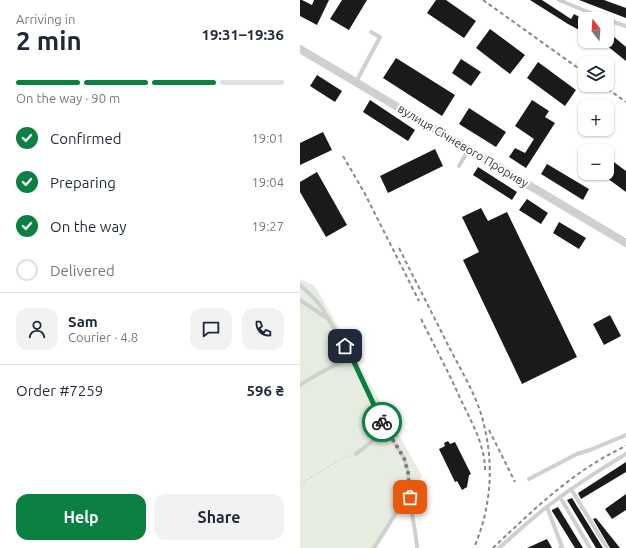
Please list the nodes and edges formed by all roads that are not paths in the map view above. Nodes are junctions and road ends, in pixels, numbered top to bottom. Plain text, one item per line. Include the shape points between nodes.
1 (560, 0) edge
2 (589, 12) edge
3 (614, 22) edge
4 (626, 26) edge
5 (371, 32) dead end
6 (300, 49) edge
7 (356, 82) junction
8 (469, 149) junction
9 (459, 166) dead end
10 (626, 243) edge
11 (300, 285) edge
12 (300, 300) edge
13 (329, 319) junction
14 (353, 360) junction
15 (300, 385) edge
16 (389, 435) junction
17 (626, 435) edge
18 (356, 454) road end
19 (626, 454) edge
20 (529, 479) dead end
21 (409, 489) junction
22 (571, 489) junction
23 (560, 497) junction
24 (547, 507) junction
25 (374, 548) edge
26 (417, 548) edge
27 (499, 548) edge
28 (562, 548) edge
29 (590, 548) edge
30 (607, 548) edge

1 - 2 lane
3 - 4 lane
5 - 7 lane via 380,37
6 - 7 street, вулиця Січневого Прориву
7 - 8 street, вулиця Січневого Прориву
8 - 9 lane
8 - 10 street, вулиця Січневого Прориву
11 - 13 lane via 320,305
12 - 13 lane
13 - 14 lane
14 - 15 lane via 340,363
14 - 16 lane
16 - 18 lane via 379,437
16 - 21 lane via 404,458
17 - 20 lane via 577,454
19 - 22 lane
21 - 25 lane
21 - 26 lane
22 - 23 lane
22 - 30 lane
23 - 24 lane
23 - 29 lane
24 - 27 lane
24 - 28 lane

